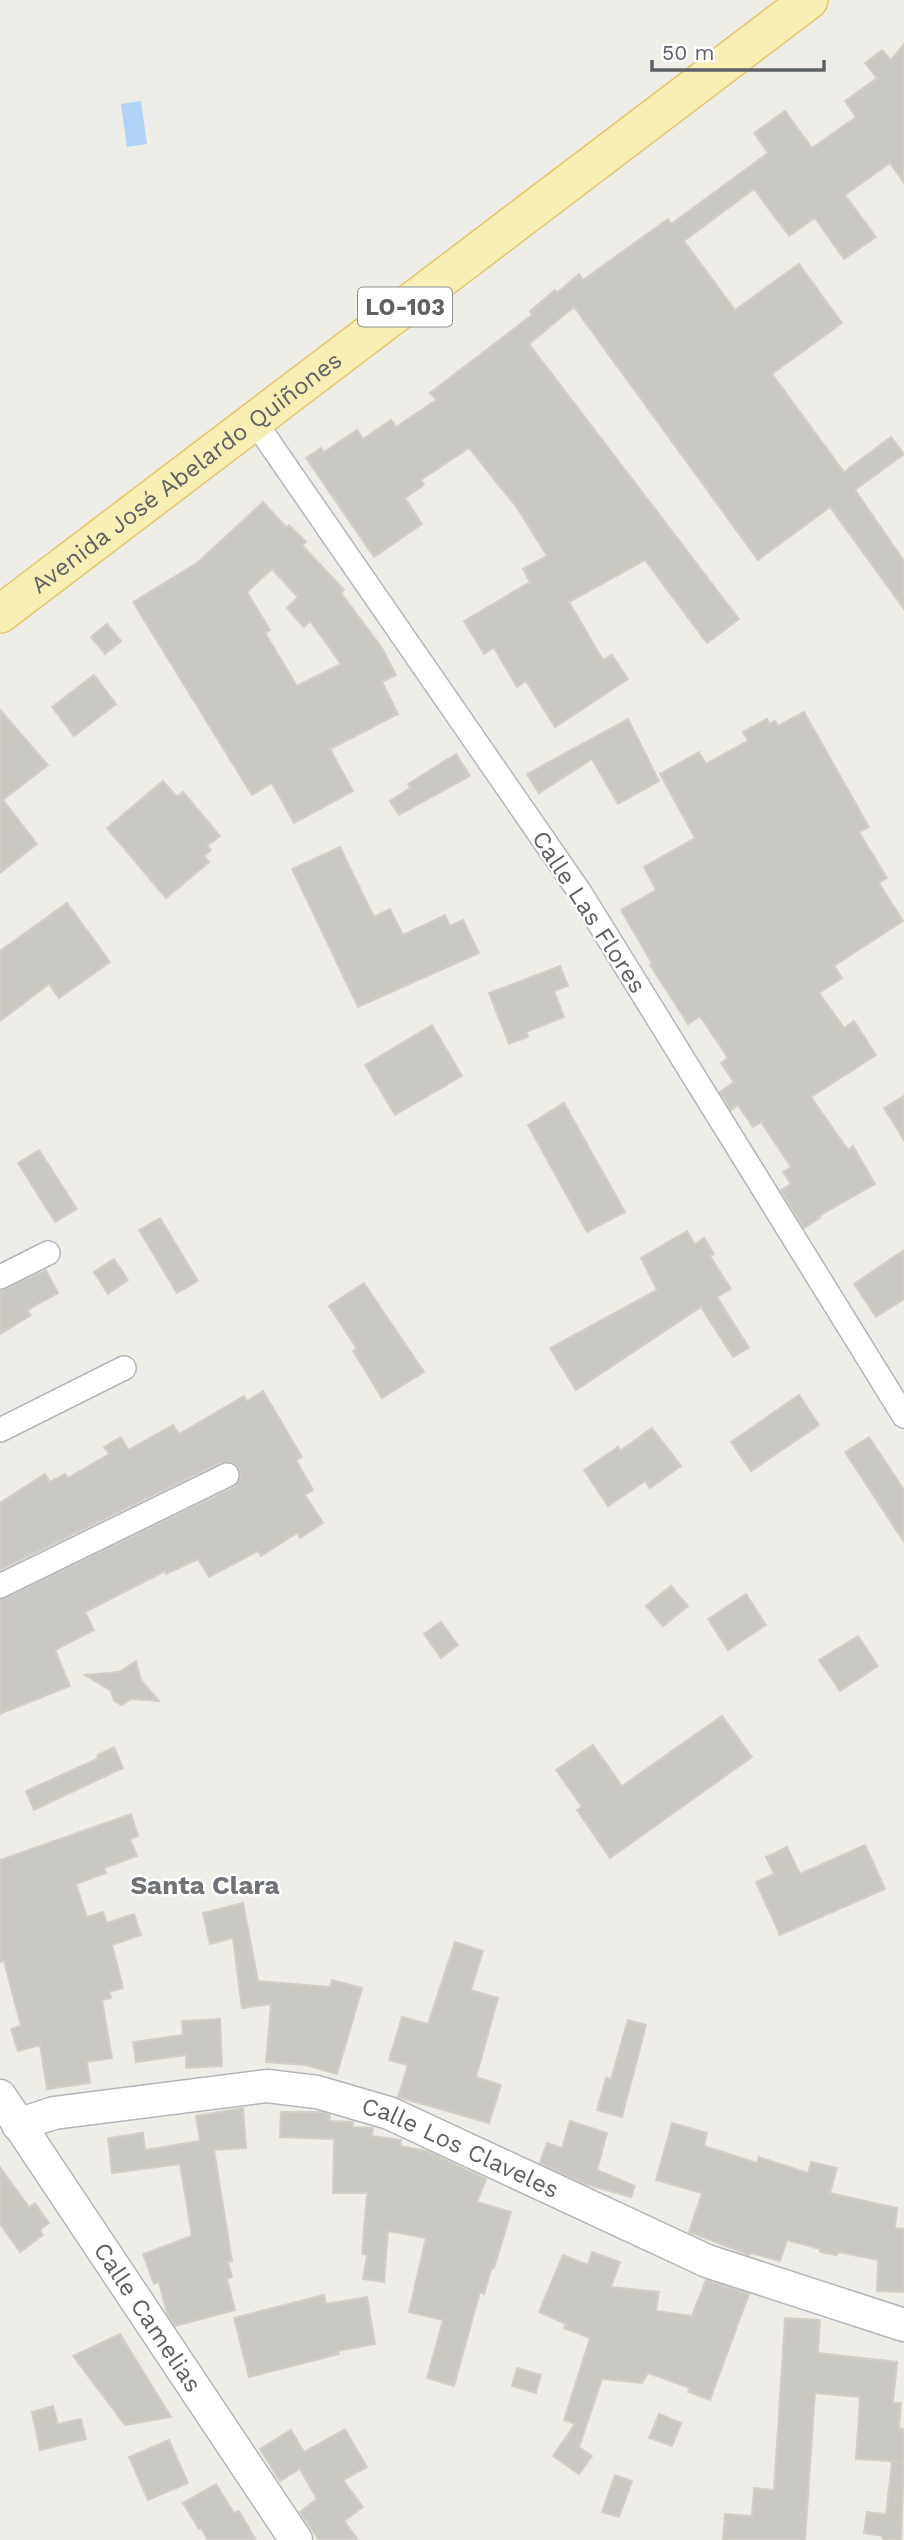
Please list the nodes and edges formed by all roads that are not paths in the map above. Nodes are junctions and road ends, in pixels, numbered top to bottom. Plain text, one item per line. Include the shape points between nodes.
1 (809, 0) edge
2 (255, 422) junction
3 (0, 614) edge
4 (48, 1253) dead end
5 (0, 1278) edge
6 (124, 1368) dead end
7 (904, 1416) edge
8 (0, 1430) edge
9 (227, 1475) dead end
10 (0, 1586) edge
11 (0, 2096) edge
12 (9, 2130) edge
13 (904, 2325) edge
14 (296, 2540) edge

1 - 2 main road, Avenida José Abelardo Quiñones / LO-103
2 - 3 main road, Avenida José Abelardo Quiñones / LO-103
2 - 7 street, Calle Las Flores via 581,894
4 - 5 street
6 - 8 street
9 - 10 street
11 - 12 street, Calle Camelias
12 - 13 street, Calle Los Claveles via 54,2113 267,2086 317,2092 389,2113 706,2260
12 - 14 street, Calle Camelias

